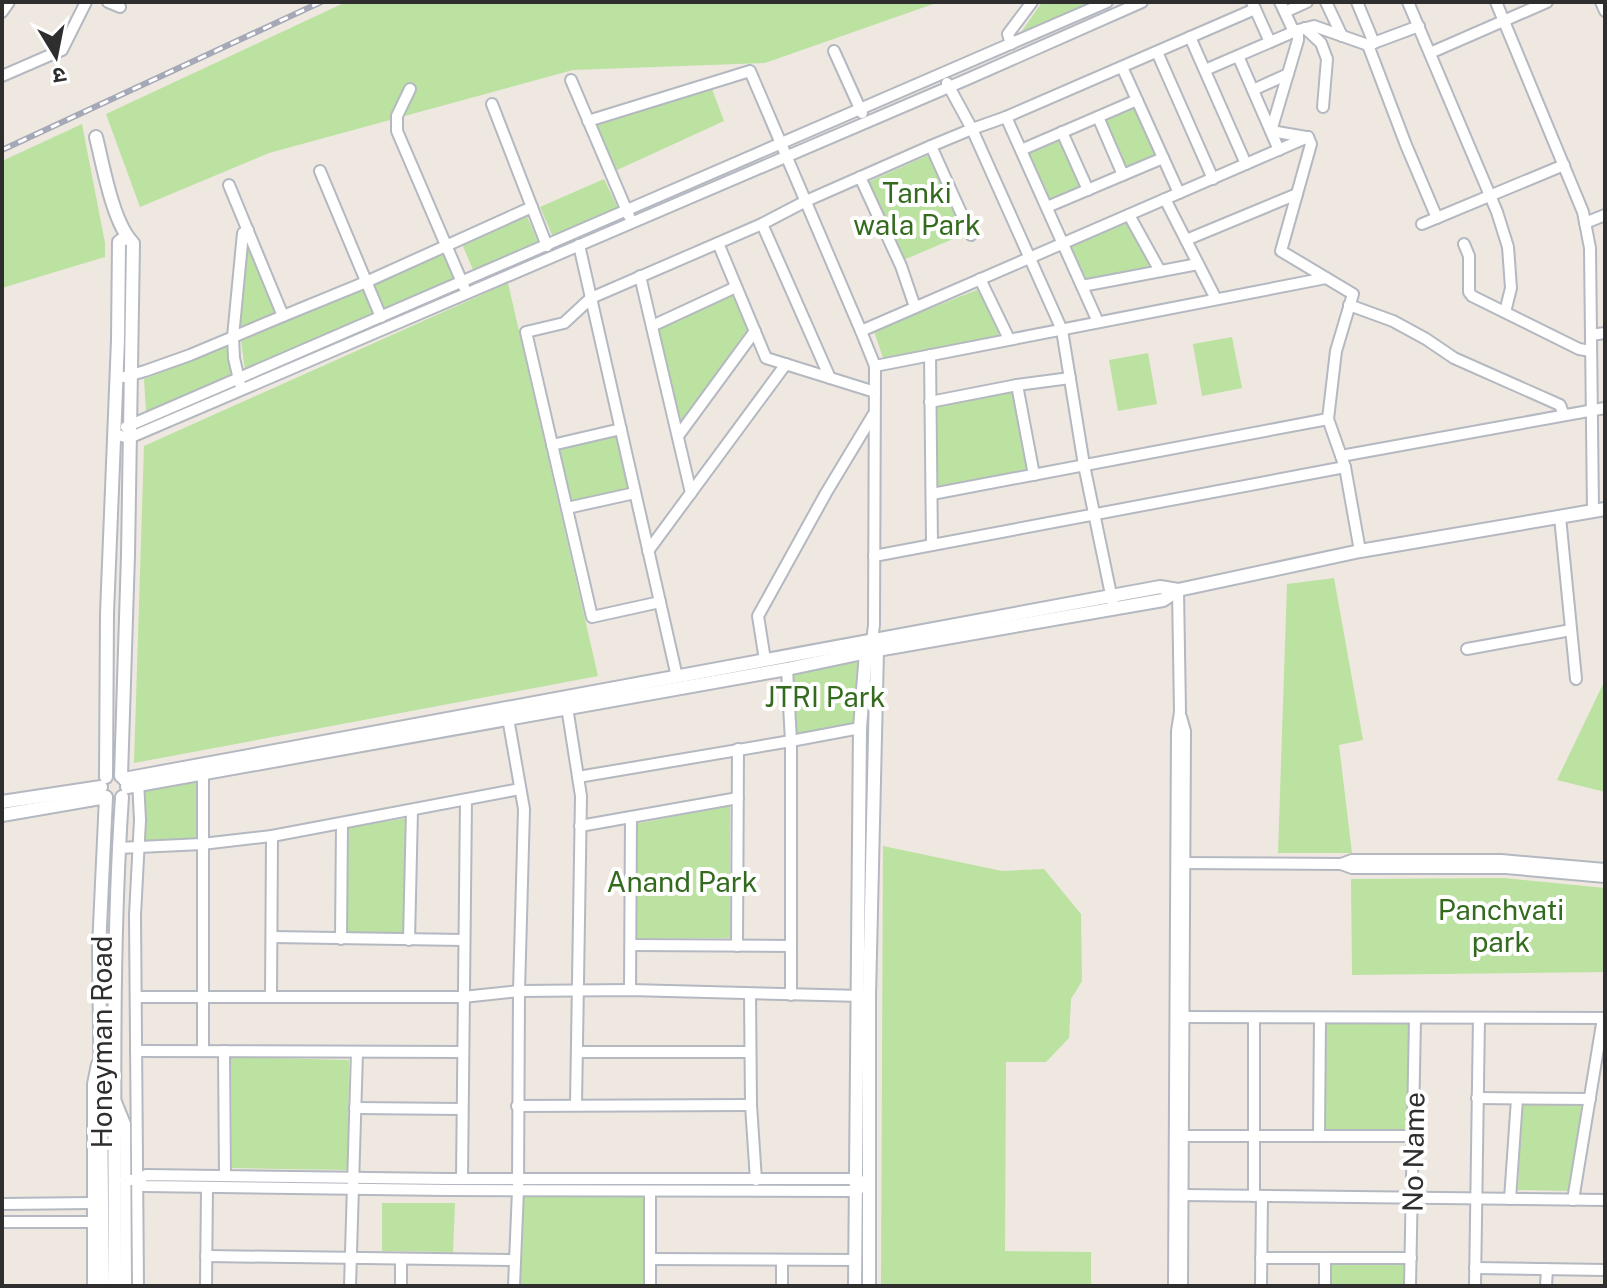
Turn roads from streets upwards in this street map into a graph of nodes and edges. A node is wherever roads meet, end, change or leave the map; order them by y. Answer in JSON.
{"nodes":[{"id":1,"x":9,"y":2,"type":"edge"},
{"id":2,"x":86,"y":2,"type":"edge"},
{"id":3,"x":108,"y":2,"type":"edge"},
{"id":4,"x":1032,"y":2,"type":"edge"},
{"id":5,"x":1107,"y":2,"type":"edge"},
{"id":6,"x":1307,"y":2,"type":"edge"},
{"id":7,"x":1326,"y":2,"type":"edge"},
{"id":8,"x":1357,"y":2,"type":"edge"},
{"id":9,"x":1408,"y":2,"type":"edge"},
{"id":10,"x":1496,"y":2,"type":"edge"},
{"id":11,"x":1547,"y":2,"type":"edge"},
{"id":12,"x":1601,"y":2,"type":"edge"},
{"id":13,"x":1136,"y":3,"type":"edge"},
{"id":14,"x":1254,"y":6,"type":"edge"},
{"id":15,"x":120,"y":7,"type":"dead end"},
{"id":16,"x":1283,"y":7,"type":"edge"},
{"id":17,"x":1605,"y":11,"type":"edge"},
{"id":18,"x":2,"y":12,"type":"edge"},
{"id":19,"x":1503,"y":21,"type":"junction"},
{"id":20,"x":1419,"y":26,"type":"junction"},
{"id":21,"x":1299,"y":30,"type":"junction"},
{"id":22,"x":1342,"y":36,"type":"junction"},
{"id":23,"x":1190,"y":37,"type":"junction"},
{"id":24,"x":1270,"y":42,"type":"junction"},
{"id":25,"x":1011,"y":44,"type":"junction"},
{"id":26,"x":1371,"y":44,"type":"junction"},
{"id":27,"x":834,"y":51,"type":"dead end"},
{"id":28,"x":1157,"y":52,"type":"junction"},
{"id":29,"x":1430,"y":53,"type":"junction"},
{"id":30,"x":1238,"y":56,"type":"junction"},
{"id":31,"x":1122,"y":67,"type":"junction"},
{"id":32,"x":1205,"y":70,"type":"junction"},
{"id":33,"x":943,"y":73,"type":"junction"},
{"id":34,"x":1288,"y":74,"type":"junction"},
{"id":35,"x":2,"y":76,"type":"edge"},
{"id":36,"x":571,"y":80,"type":"dead end"},
{"id":37,"x":949,"y":87,"type":"junction"},
{"id":38,"x":410,"y":89,"type":"dead end"},
{"id":39,"x":1253,"y":90,"type":"junction"},
{"id":40,"x":1137,"y":100,"type":"junction"},
{"id":41,"x":492,"y":104,"type":"dead end"},
{"id":42,"x":1323,"y":107,"type":"dead end"},
{"id":43,"x":860,"y":109,"type":"junction"},
{"id":44,"x":1006,"y":117,"type":"junction"},
{"id":45,"x":1098,"y":117,"type":"junction"},
{"id":46,"x":588,"y":121,"type":"junction"},
{"id":47,"x":866,"y":122,"type":"junction"},
{"id":48,"x":972,"y":129,"type":"junction"},
{"id":49,"x":1271,"y":131,"type":"junction"},
{"id":50,"x":1062,"y":132,"type":"junction"},
{"id":51,"x":96,"y":137,"type":"dead end"},
{"id":52,"x":1308,"y":137,"type":"junction"},
{"id":53,"x":781,"y":144,"type":"junction"},
{"id":54,"x":931,"y":146,"type":"junction"},
{"id":55,"x":1021,"y":150,"type":"junction"},
{"id":56,"x":1279,"y":150,"type":"junction"},
{"id":57,"x":787,"y":156,"type":"junction"},
{"id":58,"x":1163,"y":158,"type":"junction"},
{"id":59,"x":1246,"y":164,"type":"junction"},
{"id":60,"x":1564,"y":165,"type":"junction"},
{"id":61,"x":320,"y":171,"type":"dead end"},
{"id":62,"x":1123,"y":175,"type":"junction"},
{"id":63,"x":860,"y":177,"type":"junction"},
{"id":64,"x":1213,"y":179,"type":"junction"},
{"id":65,"x":229,"y":185,"type":"dead end"},
{"id":66,"x":1088,"y":190,"type":"junction"},
{"id":67,"x":1179,"y":193,"type":"junction"},
{"id":68,"x":1297,"y":194,"type":"junction"},
{"id":69,"x":1490,"y":196,"type":"junction"},
{"id":70,"x":1165,"y":199,"type":"junction"},
{"id":71,"x":806,"y":201,"type":"junction"},
{"id":72,"x":532,"y":207,"type":"junction"},
{"id":73,"x":1047,"y":207,"type":"junction"},
{"id":74,"x":1129,"y":215,"type":"junction"},
{"id":75,"x":1605,"y":215,"type":"edge"},
{"id":76,"x":629,"y":217,"type":"junction"},
{"id":77,"x":1437,"y":218,"type":"junction"},
{"id":78,"x":1585,"y":223,"type":"junction"},
{"id":79,"x":762,"y":224,"type":"junction"},
{"id":80,"x":1422,"y":224,"type":"dead end"},
{"id":81,"x":248,"y":230,"type":"junction"},
{"id":82,"x":971,"y":235,"type":"dead end"},
{"id":83,"x":126,"y":237,"type":"junction"},
{"id":84,"x":1186,"y":240,"type":"junction"},
{"id":85,"x":718,"y":243,"type":"junction"},
{"id":86,"x":1063,"y":243,"type":"junction"},
{"id":87,"x":1464,"y":244,"type":"dead end"},
{"id":88,"x":579,"y":245,"type":"junction"},
{"id":89,"x":446,"y":246,"type":"junction"},
{"id":90,"x":547,"y":246,"type":"junction"},
{"id":91,"x":1030,"y":258,"type":"junction"},
{"id":92,"x":1198,"y":264,"type":"junction"},
{"id":93,"x":1160,"y":271,"type":"junction"},
{"id":94,"x":640,"y":276,"type":"junction"},
{"id":95,"x":1326,"y":278,"type":"junction"},
{"id":96,"x":980,"y":279,"type":"junction"},
{"id":97,"x":366,"y":282,"type":"junction"},
{"id":98,"x":1082,"y":286,"type":"junction"},
{"id":99,"x":736,"y":287,"type":"junction"},
{"id":100,"x":464,"y":288,"type":"junction"},
{"id":101,"x":591,"y":298,"type":"junction"},
{"id":102,"x":1216,"y":299,"type":"junction"},
{"id":103,"x":1349,"y":305,"type":"junction"},
{"id":104,"x":915,"y":307,"type":"junction"},
{"id":105,"x":1505,"y":312,"type":"junction"},
{"id":106,"x":283,"y":316,"type":"junction"},
{"id":107,"x":381,"y":317,"type":"junction"},
{"id":108,"x":1098,"y":322,"type":"junction"},
{"id":109,"x":652,"y":326,"type":"junction"},
{"id":110,"x":1062,"y":330,"type":"junction"},
{"id":111,"x":755,"y":331,"type":"junction"},
{"id":112,"x":861,"y":331,"type":"junction"},
{"id":113,"x":1605,"y":333,"type":"edge"},
{"id":114,"x":1591,"y":335,"type":"junction"},
{"id":115,"x":233,"y":337,"type":"junction"},
{"id":116,"x":1009,"y":339,"type":"junction"},
{"id":117,"x":1591,"y":351,"type":"junction"},
{"id":118,"x":930,"y":355,"type":"junction"},
{"id":119,"x":786,"y":364,"type":"junction"},
{"id":120,"x":875,"y":366,"type":"junction"},
{"id":121,"x":130,"y":376,"type":"junction"},
{"id":122,"x":116,"y":377,"type":"junction"},
{"id":123,"x":830,"y":378,"type":"junction"},
{"id":124,"x":1070,"y":378,"type":"junction"},
{"id":125,"x":240,"y":384,"type":"junction"},
{"id":126,"x":1017,"y":385,"type":"junction"},
{"id":127,"x":875,"y":392,"type":"junction"},
{"id":128,"x":930,"y":402,"type":"junction"},
{"id":129,"x":1605,"y":408,"type":"edge"},
{"id":130,"x":1592,"y":410,"type":"junction"},
{"id":131,"x":874,"y":413,"type":"junction"},
{"id":132,"x":1564,"y":415,"type":"junction"},
{"id":133,"x":1328,"y":419,"type":"junction"},
{"id":134,"x":621,"y":429,"type":"junction"},
{"id":135,"x":130,"y":432,"type":"junction"},
{"id":136,"x":114,"y":434,"type":"junction"},
{"id":137,"x":678,"y":436,"type":"junction"},
{"id":138,"x":552,"y":445,"type":"junction"},
{"id":139,"x":1341,"y":456,"type":"junction"},
{"id":140,"x":1084,"y":465,"type":"junction"},
{"id":141,"x":1345,"y":467,"type":"junction"},
{"id":142,"x":1034,"y":475,"type":"junction"},
{"id":143,"x":635,"y":493,"type":"junction"},
{"id":144,"x":691,"y":493,"type":"junction"},
{"id":145,"x":932,"y":494,"type":"junction"},
{"id":146,"x":567,"y":508,"type":"junction"},
{"id":147,"x":1599,"y":510,"type":"edge"},
{"id":148,"x":1093,"y":515,"type":"junction"},
{"id":149,"x":1560,"y":517,"type":"junction"},
{"id":150,"x":932,"y":545,"type":"junction"},
{"id":151,"x":648,"y":551,"type":"junction"},
{"id":152,"x":1360,"y":551,"type":"junction"},
{"id":153,"x":874,"y":556,"type":"junction"},
{"id":154,"x":1178,"y":590,"type":"junction"},
{"id":155,"x":660,"y":602,"type":"junction"},
{"id":156,"x":1112,"y":603,"type":"junction"},
{"id":157,"x":1571,"y":630,"type":"junction"},
{"id":158,"x":872,"y":647,"type":"junction"},
{"id":159,"x":1467,"y":649,"type":"dead end"},
{"id":160,"x":765,"y":660,"type":"junction"},
{"id":161,"x":787,"y":669,"type":"junction"},
{"id":162,"x":677,"y":677,"type":"junction"},
{"id":163,"x":1576,"y":679,"type":"dead end"},
{"id":164,"x":567,"y":707,"type":"junction"},
{"id":165,"x":508,"y":718,"type":"junction"},
{"id":166,"x":860,"y":728,"type":"junction"},
{"id":167,"x":791,"y":741,"type":"junction"},
{"id":168,"x":738,"y":749,"type":"junction"},
{"id":169,"x":203,"y":773,"type":"junction"},
{"id":170,"x":578,"y":777,"type":"junction"},
{"id":171,"x":128,"y":783,"type":"junction"},
{"id":172,"x":104,"y":787,"type":"junction"},
{"id":173,"x":520,"y":789,"type":"junction"},
{"id":174,"x":738,"y":798,"type":"junction"},
{"id":175,"x":466,"y":800,"type":"junction"},
{"id":176,"x":2,"y":802,"type":"edge"},
{"id":177,"x":412,"y":810,"type":"junction"},
{"id":178,"x":2,"y":815,"type":"edge"},
{"id":179,"x":631,"y":817,"type":"junction"},
{"id":180,"x":342,"y":823,"type":"junction"},
{"id":181,"x":580,"y":826,"type":"junction"},
{"id":182,"x":272,"y":836,"type":"junction"},
{"id":183,"x":202,"y":844,"type":"junction"},
{"id":184,"x":139,"y":846,"type":"junction"},
{"id":185,"x":118,"y":848,"type":"junction"},
{"id":186,"x":1180,"y":863,"type":"junction"},
{"id":187,"x":1341,"y":864,"type":"junction"},
{"id":188,"x":1605,"y":869,"type":"edge"},
{"id":189,"x":1605,"y":877,"type":"edge"},
{"id":190,"x":272,"y":937,"type":"junction"},
{"id":191,"x":341,"y":939,"type":"junction"},
{"id":192,"x":409,"y":940,"type":"junction"},
{"id":193,"x":464,"y":940,"type":"junction"},
{"id":194,"x":631,"y":945,"type":"junction"},
{"id":195,"x":737,"y":946,"type":"junction"},
{"id":196,"x":791,"y":946,"type":"junction"},
{"id":197,"x":630,"y":990,"type":"junction"},
{"id":198,"x":519,"y":991,"type":"junction"},
{"id":199,"x":578,"y":992,"type":"junction"},
{"id":200,"x":750,"y":994,"type":"junction"},
{"id":201,"x":791,"y":995,"type":"junction"},
{"id":202,"x":863,"y":996,"type":"junction"},
{"id":203,"x":136,"y":997,"type":"junction"},
{"id":204,"x":203,"y":997,"type":"junction"},
{"id":205,"x":271,"y":997,"type":"junction"},
{"id":206,"x":463,"y":997,"type":"junction"},
{"id":207,"x":1179,"y":1017,"type":"junction"},
{"id":208,"x":1254,"y":1018,"type":"junction"},
{"id":209,"x":1320,"y":1018,"type":"junction"},
{"id":210,"x":1415,"y":1018,"type":"junction"},
{"id":211,"x":1479,"y":1018,"type":"junction"},
{"id":212,"x":1604,"y":1018,"type":"edge"},
{"id":213,"x":100,"y":1049,"type":"junction"},
{"id":214,"x":136,"y":1051,"type":"junction"},
{"id":215,"x":203,"y":1051,"type":"junction"},
{"id":216,"x":224,"y":1051,"type":"junction"},
{"id":217,"x":357,"y":1052,"type":"junction"},
{"id":218,"x":462,"y":1052,"type":"junction"},
{"id":219,"x":578,"y":1052,"type":"junction"},
{"id":220,"x":750,"y":1052,"type":"junction"},
{"id":221,"x":1477,"y":1098,"type":"junction"},
{"id":222,"x":1517,"y":1099,"type":"junction"},
{"id":223,"x":1590,"y":1099,"type":"junction"},
{"id":224,"x":115,"y":1100,"type":"junction"},
{"id":225,"x":576,"y":1105,"type":"junction"},
{"id":226,"x":751,"y":1105,"type":"junction"},
{"id":227,"x":517,"y":1106,"type":"junction"},
{"id":228,"x":355,"y":1108,"type":"junction"},
{"id":229,"x":462,"y":1109,"type":"junction"},
{"id":230,"x":137,"y":1111,"type":"junction"},
{"id":231,"x":125,"y":1124,"type":"junction"},
{"id":232,"x":1179,"y":1136,"type":"junction"},
{"id":233,"x":1254,"y":1136,"type":"junction"},
{"id":234,"x":1319,"y":1136,"type":"junction"},
{"id":235,"x":1413,"y":1136,"type":"junction"},
{"id":236,"x":225,"y":1176,"type":"junction"},
{"id":237,"x":517,"y":1178,"type":"junction"},
{"id":238,"x":568,"y":1178,"type":"junction"},
{"id":239,"x":462,"y":1179,"type":"junction"},
{"id":240,"x":131,"y":1180,"type":"junction"},
{"id":241,"x":756,"y":1180,"type":"junction"},
{"id":242,"x":353,"y":1184,"type":"junction"},
{"id":243,"x":869,"y":1184,"type":"junction"},
{"id":244,"x":856,"y":1185,"type":"junction"},
{"id":245,"x":207,"y":1187,"type":"junction"},
{"id":246,"x":518,"y":1190,"type":"junction"},
{"id":247,"x":586,"y":1191,"type":"junction"},
{"id":248,"x":650,"y":1191,"type":"junction"},
{"id":249,"x":1182,"y":1195,"type":"junction"},
{"id":250,"x":1258,"y":1196,"type":"junction"},
{"id":251,"x":1412,"y":1197,"type":"junction"},
{"id":252,"x":1475,"y":1198,"type":"junction"},
{"id":253,"x":1510,"y":1199,"type":"junction"},
{"id":254,"x":1573,"y":1200,"type":"junction"},
{"id":255,"x":1605,"y":1200,"type":"edge"},
{"id":256,"x":93,"y":1203,"type":"junction"},
{"id":257,"x":2,"y":1204,"type":"edge"},
{"id":258,"x":2,"y":1222,"type":"edge"},
{"id":259,"x":93,"y":1222,"type":"junction"},
{"id":260,"x":206,"y":1256,"type":"junction"},
{"id":261,"x":351,"y":1258,"type":"junction"},
{"id":262,"x":1261,"y":1258,"type":"junction"},
{"id":263,"x":1411,"y":1258,"type":"junction"},
{"id":264,"x":401,"y":1259,"type":"junction"},
{"id":265,"x":650,"y":1259,"type":"junction"},
{"id":266,"x":1325,"y":1259,"type":"junction"},
{"id":267,"x":515,"y":1260,"type":"junction"},
{"id":268,"x":782,"y":1260,"type":"junction"},
{"id":269,"x":855,"y":1260,"type":"junction"},
{"id":270,"x":1475,"y":1268,"type":"junction"},
{"id":271,"x":1547,"y":1269,"type":"junction"},
{"id":272,"x":1605,"y":1270,"type":"edge"},
{"id":273,"x":93,"y":1286,"type":"edge"},
{"id":274,"x":103,"y":1286,"type":"edge"},
{"id":275,"x":115,"y":1286,"type":"edge"},
{"id":276,"x":126,"y":1286,"type":"edge"},
{"id":277,"x":138,"y":1286,"type":"edge"},
{"id":278,"x":206,"y":1286,"type":"edge"},
{"id":279,"x":350,"y":1286,"type":"edge"},
{"id":280,"x":401,"y":1286,"type":"edge"},
{"id":281,"x":514,"y":1286,"type":"edge"},
{"id":282,"x":650,"y":1286,"type":"edge"},
{"id":283,"x":782,"y":1286,"type":"edge"},
{"id":284,"x":855,"y":1286,"type":"edge"},
{"id":285,"x":869,"y":1286,"type":"edge"},
{"id":286,"x":1174,"y":1286,"type":"edge"},
{"id":287,"x":1182,"y":1286,"type":"edge"},
{"id":288,"x":1261,"y":1286,"type":"edge"},
{"id":289,"x":1325,"y":1286,"type":"edge"},
{"id":290,"x":1410,"y":1286,"type":"edge"},
{"id":291,"x":1475,"y":1286,"type":"edge"},
{"id":292,"x":1546,"y":1286,"type":"edge"}],
"edges":[{"from":1,"to":18,"type":"street"},
{"from":2,"to":35,"type":"street"},
{"from":3,"to":15,"type":"street"},
{"from":4,"to":25,"type":"street"},
{"from":5,"to":25,"type":"street"},
{"from":6,"to":16,"type":"street"},
{"from":7,"to":22,"type":"street"},
{"from":8,"to":26,"type":"street"},
{"from":9,"to":20,"type":"street"},
{"from":10,"to":19,"type":"street"},
{"from":11,"to":19,"type":"street"},
{"from":12,"to":17,"type":"street"},
{"from":13,"to":37,"type":"street"},
{"from":14,"to":23,"type":"street"},
{"from":14,"to":24,"type":"street"},
{"from":16,"to":21,"type":"street"},
{"from":19,"to":29,"type":"street"},
{"from":19,"to":60,"type":"street"},
{"from":20,"to":26,"type":"street"},
{"from":20,"to":29,"type":"street"},
{"from":21,"to":22,"type":"street"},
{"from":21,"to":24,"type":"street"},
{"from":21,"to":34,"type":"street"},
{"from":21,"to":42,"type":"street"},
{"from":22,"to":26,"type":"street"},
{"from":23,"to":28,"type":"street"},
{"from":23,"to":32,"type":"street"},
{"from":24,"to":30,"type":"street"},
{"from":25,"to":33,"type":"street"},
{"from":26,"to":77,"type":"street"},
{"from":27,"to":43,"type":"street"},
{"from":28,"to":31,"type":"street"},
{"from":28,"to":64,"type":"street"},
{"from":29,"to":69,"type":"street"},
{"from":30,"to":32,"type":"street"},
{"from":30,"to":39,"type":"street"},
{"from":31,"to":40,"type":"street"},
{"from":31,"to":44,"type":"street"},
{"from":32,"to":59,"type":"street"},
{"from":33,"to":37,"type":"street"},
{"from":33,"to":43,"type":"street"},
{"from":34,"to":39,"type":"street"},
{"from":34,"to":49,"type":"street"},
{"from":36,"to":46,"type":"street"},
{"from":37,"to":47,"type":"street"},
{"from":37,"to":48,"type":"street"},
{"from":38,"to":89,"type":"street"},
{"from":39,"to":49,"type":"street"},
{"from":40,"to":45,"type":"street"},
{"from":40,"to":58,"type":"street"},
{"from":41,"to":72,"type":"street"},
{"from":43,"to":47,"type":"street"},
{"from":43,"to":53,"type":"street"},
{"from":44,"to":48,"type":"street"},
{"from":44,"to":55,"type":"street"},
{"from":45,"to":50,"type":"street"},
{"from":45,"to":62,"type":"street"},
{"from":46,"to":53,"type":"street"},
{"from":46,"to":76,"type":"street"},
{"from":47,"to":57,"type":"street"},
{"from":48,"to":54,"type":"street"},
{"from":48,"to":91,"type":"street"},
{"from":49,"to":52,"type":"street"},
{"from":49,"to":56,"type":"street"},
{"from":50,"to":55,"type":"street"},
{"from":50,"to":66,"type":"street"},
{"from":51,"to":83,"type":"street"},
{"from":52,"to":56,"type":"street"},
{"from":52,"to":68,"type":"street"},
{"from":53,"to":57,"type":"street"},
{"from":53,"to":76,"type":"street"},
{"from":54,"to":63,"type":"street"},
{"from":54,"to":82,"type":"street"},
{"from":55,"to":73,"type":"street"},
{"from":56,"to":59,"type":"street"},
{"from":57,"to":71,"type":"street"},
{"from":57,"to":76,"type":"street"},
{"from":58,"to":62,"type":"street"},
{"from":58,"to":67,"type":"street"},
{"from":59,"to":64,"type":"street"},
{"from":60,"to":69,"type":"street"},
{"from":60,"to":78,"type":"street"},
{"from":61,"to":97,"type":"street"},
{"from":62,"to":66,"type":"street"},
{"from":63,"to":71,"type":"street"},
{"from":63,"to":104,"type":"street"},
{"from":64,"to":67,"type":"street"},
{"from":65,"to":81,"type":"street"},
{"from":66,"to":73,"type":"street"},
{"from":67,"to":70,"type":"street"},
{"from":68,"to":84,"type":"street"},
{"from":68,"to":95,"type":"street"},
{"from":69,"to":77,"type":"street"},
{"from":69,"to":105,"type":"street"},
{"from":70,"to":74,"type":"street"},
{"from":70,"to":84,"type":"street"},
{"from":71,"to":79,"type":"street"},
{"from":71,"to":112,"type":"street"},
{"from":72,"to":89,"type":"street"},
{"from":72,"to":90,"type":"street"},
{"from":73,"to":86,"type":"street"},
{"from":74,"to":86,"type":"street"},
{"from":74,"to":93,"type":"street"},
{"from":75,"to":78,"type":"street"},
{"from":76,"to":88,"type":"street"},
{"from":76,"to":90,"type":"street"},
{"from":77,"to":80,"type":"street"},
{"from":78,"to":114,"type":"street"},
{"from":79,"to":85,"type":"street"},
{"from":79,"to":123,"type":"street"},
{"from":81,"to":106,"type":"street"},
{"from":81,"to":115,"type":"street"},
{"from":83,"to":121,"type":"street"},
{"from":83,"to":122,"type":"street","name":"Honeyman Road"},
{"from":84,"to":92,"type":"street"},
{"from":85,"to":94,"type":"street"},
{"from":85,"to":99,"type":"street"},
{"from":86,"to":91,"type":"street"},
{"from":86,"to":98,"type":"street"},
{"from":87,"to":105,"type":"street"},
{"from":88,"to":100,"type":"street"},
{"from":88,"to":101,"type":"street"},
{"from":89,"to":97,"type":"street"},
{"from":89,"to":100,"type":"street"},
{"from":90,"to":100,"type":"street"},
{"from":91,"to":96,"type":"street"},
{"from":91,"to":110,"type":"street"},
{"from":92,"to":93,"type":"street"},
{"from":92,"to":102,"type":"street"},
{"from":93,"to":98,"type":"street"},
{"from":94,"to":101,"type":"street"},
{"from":94,"to":109,"type":"street"},
{"from":95,"to":102,"type":"street"},
{"from":95,"to":103,"type":"street"},
{"from":96,"to":104,"type":"street"},
{"from":96,"to":116,"type":"street"},
{"from":97,"to":106,"type":"street"},
{"from":97,"to":107,"type":"street"},
{"from":98,"to":108,"type":"street"},
{"from":99,"to":109,"type":"street"},
{"from":99,"to":111,"type":"street"},
{"from":100,"to":107,"type":"street"},
{"from":100,"to":125,"type":"street"},
{"from":101,"to":134,"type":"street"},
{"from":101,"to":138,"type":"street"},
{"from":102,"to":108,"type":"street"},
{"from":103,"to":132,"type":"street"},
{"from":103,"to":133,"type":"street"},
{"from":104,"to":112,"type":"street"},
{"from":105,"to":117,"type":"street"},
{"from":106,"to":115,"type":"street"},
{"from":107,"to":125,"type":"street"},
{"from":108,"to":110,"type":"street"},
{"from":109,"to":137,"type":"street"},
{"from":110,"to":116,"type":"street"},
{"from":110,"to":124,"type":"street"},
{"from":111,"to":119,"type":"street"},
{"from":111,"to":137,"type":"street"},
{"from":112,"to":120,"type":"street"},
{"from":113,"to":114,"type":"street"},
{"from":114,"to":117,"type":"street"},
{"from":115,"to":121,"type":"street"},
{"from":115,"to":125,"type":"street"},
{"from":116,"to":118,"type":"street"},
{"from":117,"to":130,"type":"street"},
{"from":118,"to":120,"type":"street"},
{"from":118,"to":128,"type":"street"},
{"from":119,"to":123,"type":"street"},
{"from":119,"to":144,"type":"street"},
{"from":120,"to":127,"type":"street"},
{"from":121,"to":122,"type":"street"},
{"from":121,"to":135,"type":"street"},
{"from":122,"to":136,"type":"street","name":"Honeyman Road"},
{"from":123,"to":127,"type":"street"},
{"from":124,"to":126,"type":"street"},
{"from":124,"to":140,"type":"street"},
{"from":125,"to":135,"type":"street"},
{"from":126,"to":128,"type":"street"},
{"from":126,"to":142,"type":"street"},
{"from":127,"to":131,"type":"street"},
{"from":128,"to":145,"type":"street"},
{"from":129,"to":130,"type":"street"},
{"from":130,"to":132,"type":"street"},
{"from":130,"to":147,"type":"street"},
{"from":131,"to":153,"type":"street"},
{"from":131,"to":160,"type":"street"},
{"from":132,"to":139,"type":"street"},
{"from":133,"to":139,"type":"street"},
{"from":133,"to":140,"type":"street"},
{"from":134,"to":138,"type":"street"},
{"from":134,"to":143,"type":"street"},
{"from":135,"to":136,"type":"street"},
{"from":135,"to":171,"type":"street"},
{"from":136,"to":172,"type":"street","name":"Honeyman Road"},
{"from":137,"to":144,"type":"street"},
{"from":138,"to":146,"type":"street"},
{"from":139,"to":141,"type":"street"},
{"from":140,"to":142,"type":"street"},
{"from":140,"to":148,"type":"street"},
{"from":141,"to":148,"type":"street"},
{"from":141,"to":152,"type":"street"},
{"from":142,"to":145,"type":"street"},
{"from":143,"to":146,"type":"street"},
{"from":143,"to":151,"type":"street"},
{"from":144,"to":151,"type":"street"},
{"from":145,"to":150,"type":"street"},
{"from":146,"to":155,"type":"street"},
{"from":147,"to":149,"type":"street"},
{"from":148,"to":150,"type":"street"},
{"from":148,"to":156,"type":"street"},
{"from":149,"to":152,"type":"street"},
{"from":149,"to":157,"type":"street"},
{"from":150,"to":153,"type":"street"},
{"from":151,"to":155,"type":"street"},
{"from":152,"to":154,"type":"street"},
{"from":153,"to":158,"type":"street"},
{"from":154,"to":156,"type":"street"},
{"from":154,"to":186,"type":"street"},
{"from":155,"to":162,"type":"street"},
{"from":156,"to":158,"type":"street"},
{"from":157,"to":159,"type":"street"},
{"from":157,"to":163,"type":"street"},
{"from":158,"to":160,"type":"street"},
{"from":158,"to":161,"type":"street"},
{"from":158,"to":166,"type":"street"},
{"from":158,"to":202,"type":"street"},
{"from":160,"to":162,"type":"street"},
{"from":161,"to":164,"type":"street"},
{"from":161,"to":167,"type":"street"},
{"from":162,"to":171,"type":"street"},
{"from":164,"to":165,"type":"street"},
{"from":164,"to":170,"type":"street"},
{"from":165,"to":169,"type":"street"},
{"from":165,"to":173,"type":"street"},
{"from":166,"to":167,"type":"street"},
{"from":166,"to":202,"type":"street"},
{"from":167,"to":168,"type":"street"},
{"from":167,"to":196,"type":"street"},
{"from":168,"to":170,"type":"street"},
{"from":168,"to":174,"type":"street"},
{"from":169,"to":171,"type":"street"},
{"from":169,"to":183,"type":"street"},
{"from":170,"to":181,"type":"street"},
{"from":171,"to":172,"type":"street"},
{"from":171,"to":172,"type":"street"},
{"from":171,"to":184,"type":"street"},
{"from":171,"to":185,"type":"street"},
{"from":172,"to":176,"type":"street"},
{"from":172,"to":178,"type":"street"},
{"from":172,"to":213,"type":"street","name":"Honeyman Road"},
{"from":173,"to":175,"type":"street"},
{"from":173,"to":198,"type":"street"},
{"from":174,"to":179,"type":"street"},
{"from":174,"to":195,"type":"street"},
{"from":175,"to":177,"type":"street"},
{"from":175,"to":193,"type":"street"},
{"from":177,"to":180,"type":"street"},
{"from":177,"to":192,"type":"street"},
{"from":179,"to":181,"type":"street"},
{"from":179,"to":194,"type":"street"},
{"from":180,"to":182,"type":"street"},
{"from":180,"to":191,"type":"street"},
{"from":181,"to":199,"type":"street"},
{"from":182,"to":183,"type":"street"},
{"from":182,"to":190,"type":"street"},
{"from":183,"to":184,"type":"street"},
{"from":183,"to":204,"type":"street"},
{"from":184,"to":185,"type":"street"},
{"from":184,"to":203,"type":"street"},
{"from":185,"to":224,"type":"street"},
{"from":186,"to":187,"type":"street"},
{"from":186,"to":207,"type":"street"},
{"from":187,"to":188,"type":"street"},
{"from":187,"to":189,"type":"street"},
{"from":190,"to":191,"type":"street"},
{"from":190,"to":205,"type":"street"},
{"from":191,"to":192,"type":"street"},
{"from":192,"to":193,"type":"street"},
{"from":193,"to":206,"type":"street"},
{"from":194,"to":195,"type":"street"},
{"from":194,"to":197,"type":"street"},
{"from":195,"to":196,"type":"street"},
{"from":196,"to":201,"type":"street"},
{"from":197,"to":199,"type":"street"},
{"from":197,"to":200,"type":"street"},
{"from":198,"to":199,"type":"street"},
{"from":198,"to":206,"type":"street"},
{"from":198,"to":227,"type":"street"},
{"from":199,"to":219,"type":"street"},
{"from":200,"to":201,"type":"street"},
{"from":200,"to":220,"type":"street"},
{"from":201,"to":202,"type":"street"},
{"from":202,"to":243,"type":"street"},
{"from":202,"to":244,"type":"street"},
{"from":203,"to":204,"type":"street"},
{"from":203,"to":214,"type":"street"},
{"from":204,"to":205,"type":"street"},
{"from":204,"to":215,"type":"street"},
{"from":205,"to":206,"type":"street"},
{"from":206,"to":218,"type":"street"},
{"from":207,"to":208,"type":"street"},
{"from":207,"to":232,"type":"street"},
{"from":208,"to":209,"type":"street"},
{"from":208,"to":233,"type":"street"},
{"from":209,"to":210,"type":"street"},
{"from":209,"to":234,"type":"street"},
{"from":210,"to":211,"type":"street"},
{"from":210,"to":235,"type":"street","name":"No Name"},
{"from":211,"to":212,"type":"street"},
{"from":211,"to":221,"type":"street"},
{"from":212,"to":223,"type":"street"},
{"from":213,"to":256,"type":"street"},
{"from":213,"to":274,"type":"street","name":"Honeyman Road"},
{"from":214,"to":215,"type":"street"},
{"from":214,"to":230,"type":"street"},
{"from":215,"to":216,"type":"street"},
{"from":216,"to":217,"type":"street"},
{"from":216,"to":236,"type":"street"},
{"from":217,"to":218,"type":"street"},
{"from":217,"to":228,"type":"street"},
{"from":218,"to":229,"type":"street"},
{"from":219,"to":220,"type":"street"},
{"from":219,"to":225,"type":"street"},
{"from":220,"to":226,"type":"street"},
{"from":221,"to":222,"type":"street"},
{"from":221,"to":252,"type":"street"},
{"from":222,"to":223,"type":"street"},
{"from":222,"to":253,"type":"street"},
{"from":223,"to":254,"type":"street"},
{"from":224,"to":231,"type":"street"},
{"from":224,"to":275,"type":"street"},
{"from":225,"to":226,"type":"street"},
{"from":225,"to":227,"type":"street"},
{"from":226,"to":241,"type":"street"},
{"from":227,"to":237,"type":"street"},
{"from":228,"to":229,"type":"street"},
{"from":228,"to":242,"type":"street"},
{"from":229,"to":239,"type":"street"},
{"from":230,"to":231,"type":"street"},
{"from":230,"to":240,"type":"street"},
{"from":231,"to":240,"type":"street"},
{"from":232,"to":233,"type":"street"},
{"from":232,"to":249,"type":"street"},
{"from":232,"to":286,"type":"street"},
{"from":233,"to":234,"type":"street"},
{"from":233,"to":250,"type":"street"},
{"from":234,"to":235,"type":"street"},
{"from":235,"to":251,"type":"street","name":"No Name"},
{"from":236,"to":240,"type":"street"},
{"from":236,"to":242,"type":"street"},
{"from":237,"to":238,"type":"street"},
{"from":237,"to":239,"type":"street"},
{"from":237,"to":246,"type":"street"},
{"from":238,"to":241,"type":"street"},
{"from":238,"to":247,"type":"street"},
{"from":239,"to":242,"type":"street"},
{"from":240,"to":245,"type":"street"},
{"from":240,"to":276,"type":"street"},
{"from":240,"to":277,"type":"street"},
{"from":241,"to":244,"type":"street"},
{"from":242,"to":245,"type":"street"},
{"from":242,"to":246,"type":"street"},
{"from":242,"to":261,"type":"street"},
{"from":243,"to":244,"type":"street"},
{"from":243,"to":285,"type":"street"},
{"from":244,"to":248,"type":"street"},
{"from":244,"to":269,"type":"street"},
{"from":245,"to":260,"type":"street"},
{"from":246,"to":247,"type":"street"},
{"from":246,"to":267,"type":"street"},
{"from":247,"to":248,"type":"street"},
{"from":248,"to":265,"type":"street"},
{"from":249,"to":250,"type":"street"},
{"from":249,"to":287,"type":"street"},
{"from":250,"to":251,"type":"street"},
{"from":250,"to":262,"type":"street"},
{"from":251,"to":252,"type":"street"},
{"from":251,"to":263,"type":"street","name":"No Name"},
{"from":252,"to":253,"type":"street"},
{"from":252,"to":270,"type":"street"},
{"from":253,"to":254,"type":"street"},
{"from":254,"to":255,"type":"street"},
{"from":256,"to":257,"type":"street"},
{"from":256,"to":259,"type":"street"},
{"from":258,"to":259,"type":"street"},
{"from":259,"to":273,"type":"street"},
{"from":260,"to":261,"type":"street"},
{"from":260,"to":278,"type":"street"},
{"from":261,"to":264,"type":"street"},
{"from":261,"to":279,"type":"street"},
{"from":262,"to":266,"type":"street"},
{"from":262,"to":288,"type":"street"},
{"from":263,"to":266,"type":"street"},
{"from":263,"to":290,"type":"street","name":"No Name"},
{"from":264,"to":267,"type":"street"},
{"from":264,"to":280,"type":"street"},
{"from":265,"to":268,"type":"street"},
{"from":265,"to":282,"type":"street"},
{"from":266,"to":289,"type":"street"},
{"from":267,"to":281,"type":"street"},
{"from":268,"to":269,"type":"street"},
{"from":268,"to":283,"type":"street"},
{"from":269,"to":284,"type":"street"},
{"from":270,"to":271,"type":"street"},
{"from":270,"to":291,"type":"street"},
{"from":271,"to":272,"type":"street"},
{"from":271,"to":292,"type":"street"}]}
